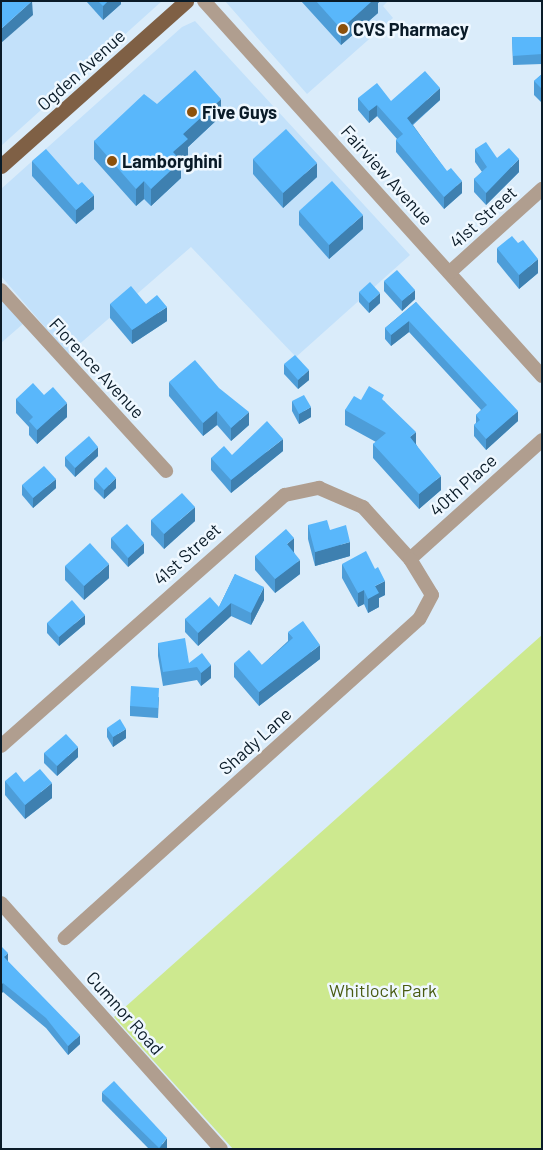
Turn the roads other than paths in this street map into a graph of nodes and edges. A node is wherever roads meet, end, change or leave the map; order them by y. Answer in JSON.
{"nodes":[{"id":1,"x":186,"y":1,"type":"edge"},
{"id":2,"x":204,"y":1,"type":"edge"},
{"id":3,"x":1,"y":166,"type":"edge"},
{"id":4,"x":542,"y":189,"type":"edge"},
{"id":5,"x":450,"y":272,"type":"junction"},
{"id":6,"x":1,"y":290,"type":"edge"},
{"id":7,"x":542,"y":376,"type":"edge"},
{"id":8,"x":542,"y":440,"type":"edge"},
{"id":9,"x":166,"y":471,"type":"dead end"},
{"id":10,"x":410,"y":558,"type":"junction"},
{"id":11,"x":1,"y":746,"type":"edge"},
{"id":12,"x":1,"y":903,"type":"edge"},
{"id":13,"x":65,"y":938,"type":"dead end"},
{"id":14,"x":221,"y":1149,"type":"edge"}],
"edges":[{"from":1,"to":3,"type":"main road","name":"Ogden Avenue"},
{"from":2,"to":5,"type":"street","name":"Fairview Avenue"},
{"from":4,"to":5,"type":"street","name":"41st Street"},
{"from":5,"to":7,"type":"street","name":"Fairview Avenue"},
{"from":6,"to":9,"type":"street","name":"Florence Avenue"},
{"from":8,"to":10,"type":"street","name":"40th Place"},
{"from":10,"to":11,"type":"street","name":"41st Street"},
{"from":10,"to":13,"type":"street","name":"Shady Lane"},
{"from":12,"to":14,"type":"street","name":"Cumnor Road"}]}
